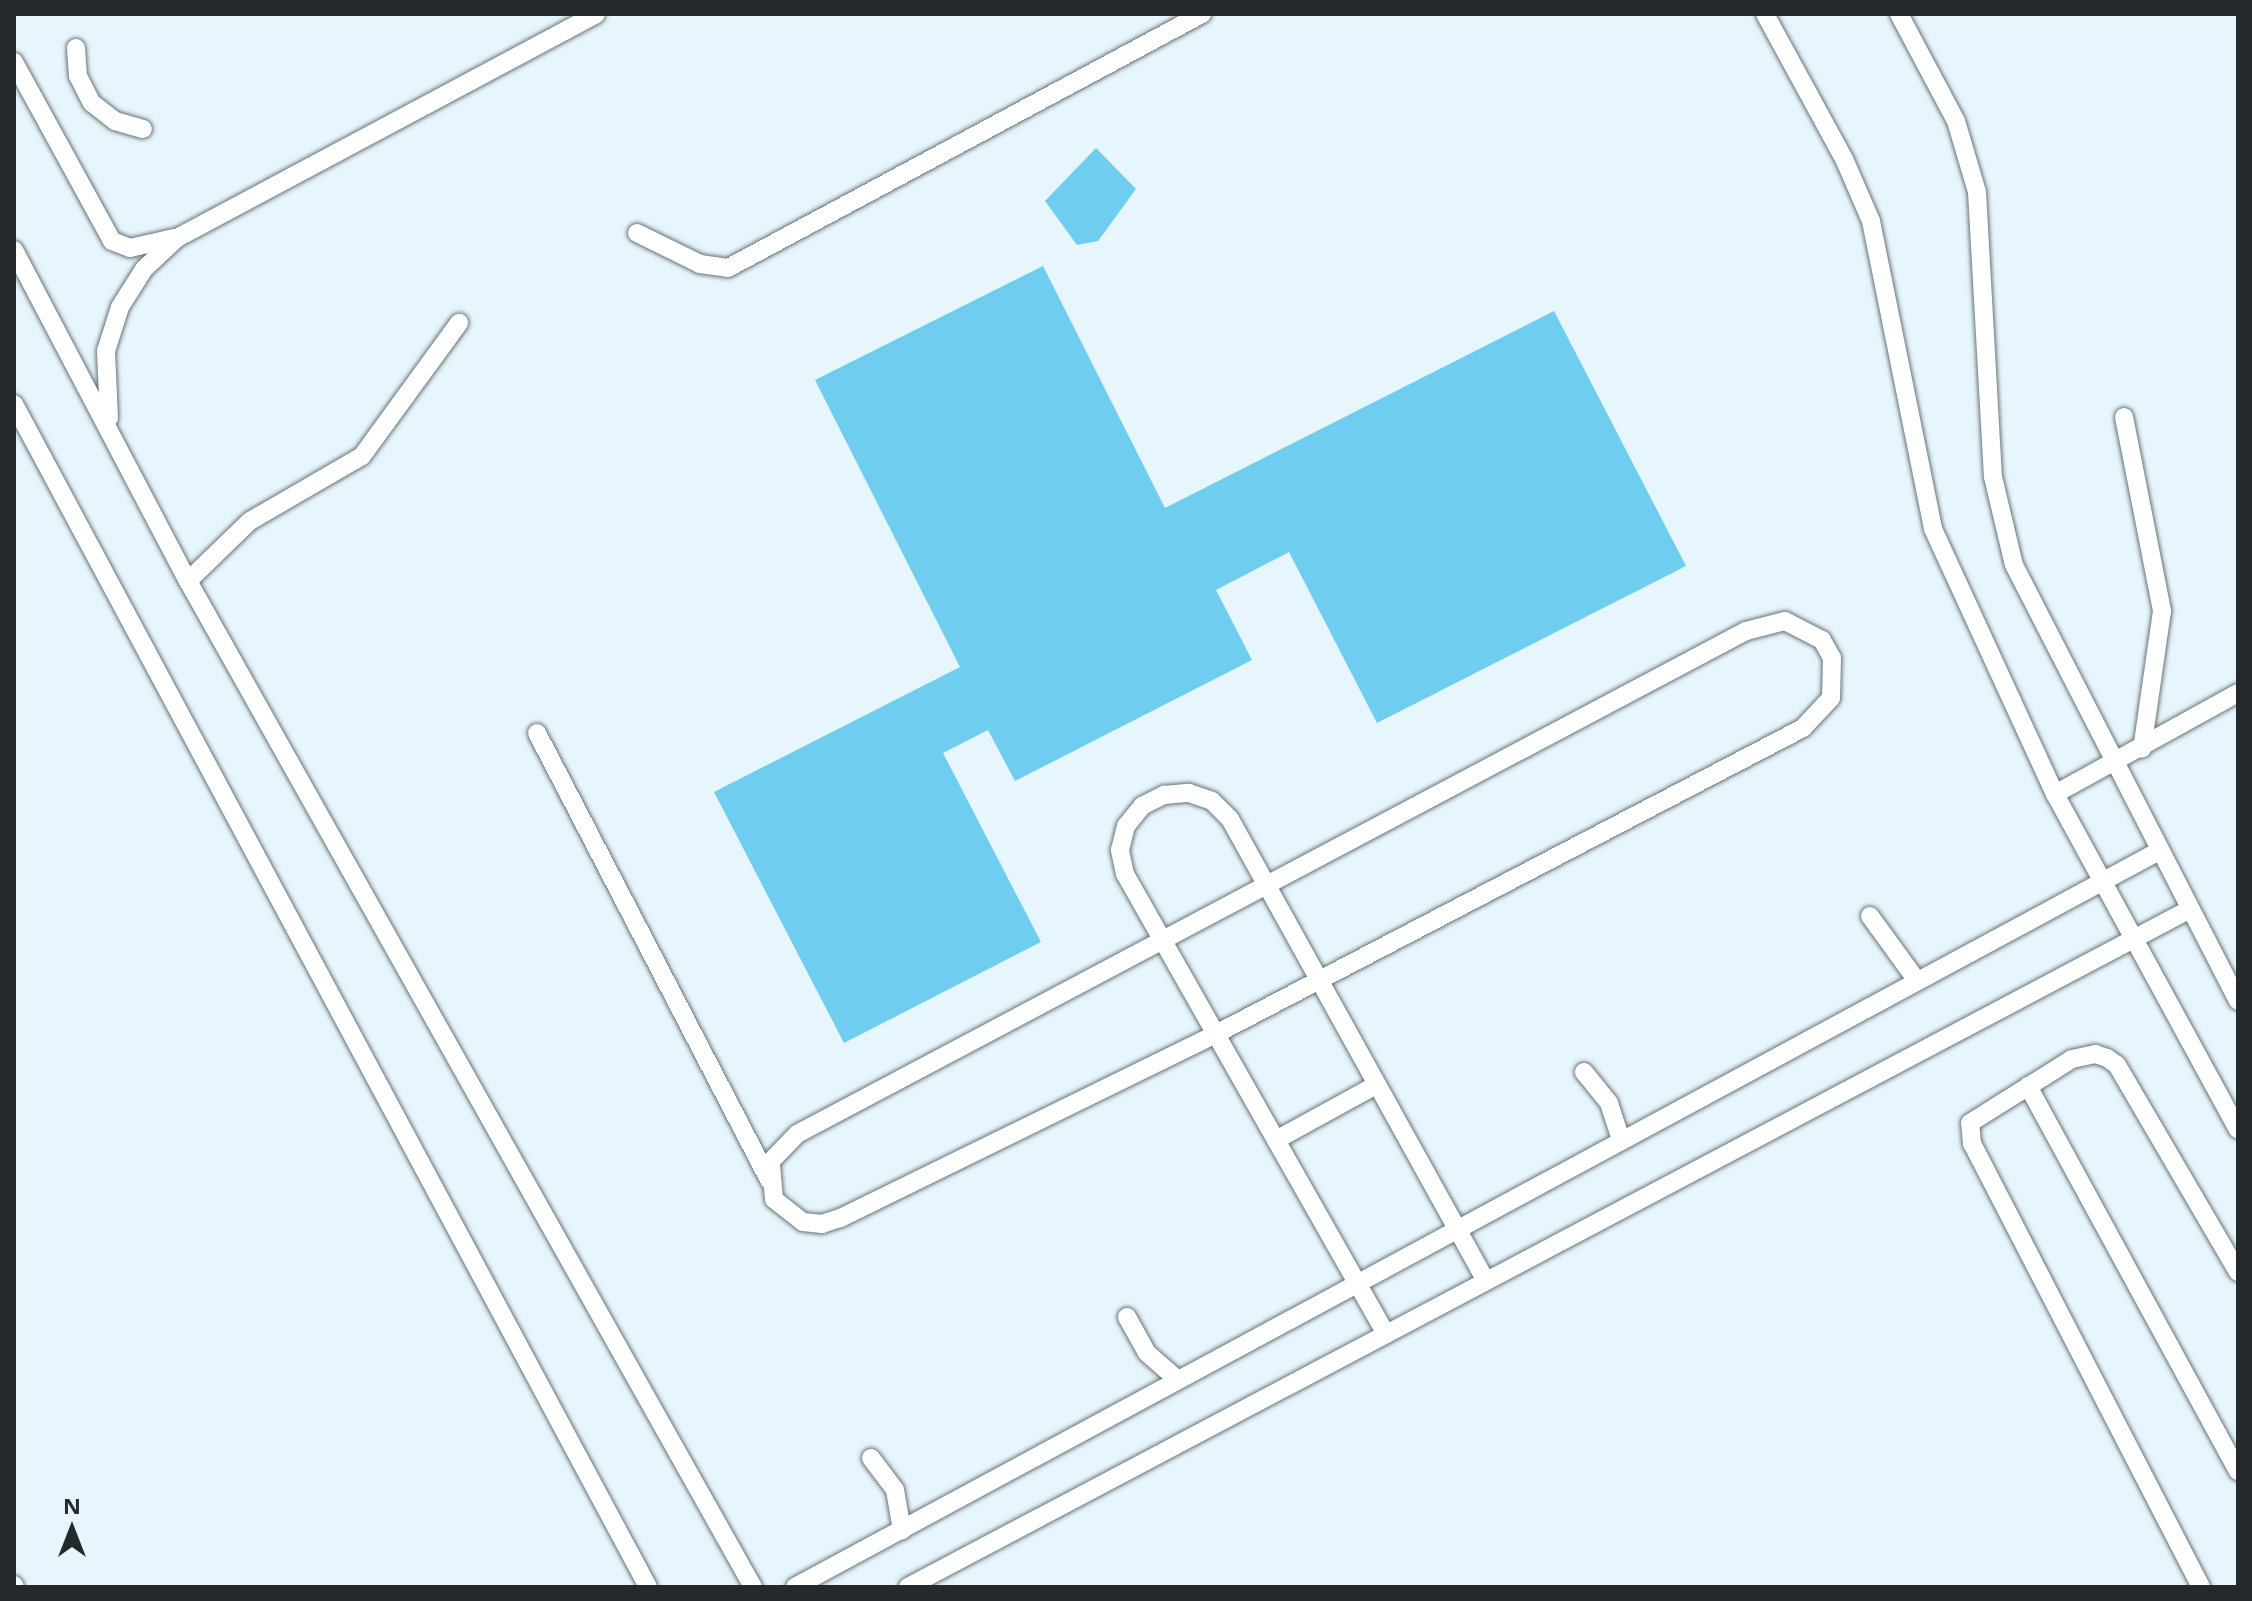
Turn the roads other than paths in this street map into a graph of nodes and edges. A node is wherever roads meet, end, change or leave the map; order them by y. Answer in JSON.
{"nodes":[{"id":1,"x":596,"y":14,"type":"edge"},
{"id":2,"x":1202,"y":14,"type":"edge"},
{"id":3,"x":1765,"y":14,"type":"edge"},
{"id":4,"x":1899,"y":14,"type":"edge"},
{"id":5,"x":76,"y":48,"type":"dead end"},
{"id":6,"x":14,"y":62,"type":"edge"},
{"id":7,"x":143,"y":129,"type":"dead end"},
{"id":8,"x":637,"y":233,"type":"dead end"},
{"id":9,"x":177,"y":238,"type":"junction"},
{"id":10,"x":14,"y":250,"type":"edge"},
{"id":11,"x":459,"y":323,"type":"dead end"},
{"id":12,"x":14,"y":404,"type":"edge"},
{"id":13,"x":2124,"y":417,"type":"dead end"},
{"id":14,"x":114,"y":440,"type":"junction"},
{"id":15,"x":188,"y":581,"type":"junction"},
{"id":16,"x":2238,"y":693,"type":"edge"},
{"id":17,"x":537,"y":733,"type":"dead end"},
{"id":18,"x":2142,"y":749,"type":"junction"},
{"id":19,"x":2114,"y":765,"type":"junction"},
{"id":20,"x":2055,"y":794,"type":"junction"},
{"id":21,"x":2159,"y":851,"type":"junction"},
{"id":22,"x":2104,"y":881,"type":"junction"},
{"id":23,"x":1268,"y":887,"type":"junction"},
{"id":24,"x":2190,"y":909,"type":"junction"},
{"id":25,"x":1870,"y":916,"type":"dead end"},
{"id":26,"x":2135,"y":938,"type":"junction"},
{"id":27,"x":1164,"y":943,"type":"junction"},
{"id":28,"x":1320,"y":980,"type":"junction"},
{"id":29,"x":1917,"y":981,"type":"junction"},
{"id":30,"x":2238,"y":1001,"type":"edge"},
{"id":31,"x":1216,"y":1034,"type":"junction"},
{"id":32,"x":1584,"y":1072,"type":"dead end"},
{"id":33,"x":1376,"y":1085,"type":"junction"},
{"id":34,"x":2028,"y":1086,"type":"junction"},
{"id":35,"x":2238,"y":1129,"type":"edge"},
{"id":36,"x":1276,"y":1140,"type":"junction"},
{"id":37,"x":1621,"y":1141,"type":"junction"},
{"id":38,"x":769,"y":1180,"type":"junction"},
{"id":39,"x":1458,"y":1230,"type":"junction"},
{"id":40,"x":2238,"y":1272,"type":"edge"},
{"id":41,"x":1486,"y":1281,"type":"junction"},
{"id":42,"x":1358,"y":1283,"type":"junction"},
{"id":43,"x":1127,"y":1317,"type":"dead end"},
{"id":44,"x":1386,"y":1334,"type":"junction"},
{"id":45,"x":1178,"y":1380,"type":"junction"},
{"id":46,"x":871,"y":1458,"type":"dead end"},
{"id":47,"x":2238,"y":1471,"type":"edge"},
{"id":48,"x":902,"y":1530,"type":"junction"},
{"id":49,"x":648,"y":1587,"type":"edge"},
{"id":50,"x":753,"y":1587,"type":"edge"},
{"id":51,"x":795,"y":1587,"type":"edge"},
{"id":52,"x":908,"y":1587,"type":"edge"},
{"id":53,"x":2201,"y":1587,"type":"edge"}],
"edges":[{"from":1,"to":9,"type":"lane"},
{"from":2,"to":8,"type":"lane"},
{"from":3,"to":20,"type":"lane"},
{"from":4,"to":19,"type":"lane"},
{"from":5,"to":7,"type":"lane"},
{"from":6,"to":9,"type":"lane"},
{"from":9,"to":14,"type":"lane"},
{"from":10,"to":14,"type":"lane"},
{"from":11,"to":15,"type":"lane"},
{"from":12,"to":49,"type":"lane"},
{"from":13,"to":18,"type":"lane"},
{"from":14,"to":15,"type":"lane"},
{"from":15,"to":50,"type":"lane"},
{"from":16,"to":18,"type":"lane"},
{"from":17,"to":38,"type":"lane"},
{"from":18,"to":19,"type":"lane"},
{"from":19,"to":20,"type":"lane"},
{"from":19,"to":21,"type":"lane"},
{"from":20,"to":22,"type":"lane"},
{"from":21,"to":22,"type":"lane"},
{"from":21,"to":24,"type":"lane"},
{"from":22,"to":26,"type":"lane"},
{"from":22,"to":29,"type":"lane"},
{"from":23,"to":27,"type":"lane"},
{"from":23,"to":27,"type":"lane"},
{"from":23,"to":28,"type":"lane"},
{"from":23,"to":28,"type":"lane"},
{"from":24,"to":26,"type":"lane"},
{"from":24,"to":30,"type":"lane"},
{"from":25,"to":29,"type":"lane"},
{"from":26,"to":35,"type":"lane"},
{"from":26,"to":41,"type":"lane"},
{"from":27,"to":31,"type":"lane"},
{"from":27,"to":38,"type":"lane"},
{"from":28,"to":31,"type":"lane"},
{"from":28,"to":33,"type":"lane"},
{"from":29,"to":37,"type":"lane"},
{"from":31,"to":36,"type":"lane"},
{"from":31,"to":38,"type":"lane"},
{"from":32,"to":37,"type":"lane"},
{"from":33,"to":36,"type":"lane"},
{"from":33,"to":39,"type":"lane"},
{"from":34,"to":40,"type":"lane"},
{"from":34,"to":47,"type":"lane"},
{"from":34,"to":53,"type":"lane"},
{"from":36,"to":42,"type":"lane"},
{"from":37,"to":39,"type":"lane"},
{"from":39,"to":41,"type":"lane"},
{"from":39,"to":42,"type":"lane"},
{"from":41,"to":44,"type":"lane"},
{"from":42,"to":44,"type":"lane"},
{"from":42,"to":45,"type":"lane"},
{"from":43,"to":45,"type":"lane"},
{"from":44,"to":52,"type":"lane"},
{"from":45,"to":48,"type":"lane"},
{"from":46,"to":48,"type":"lane"},
{"from":48,"to":51,"type":"lane"}]}
